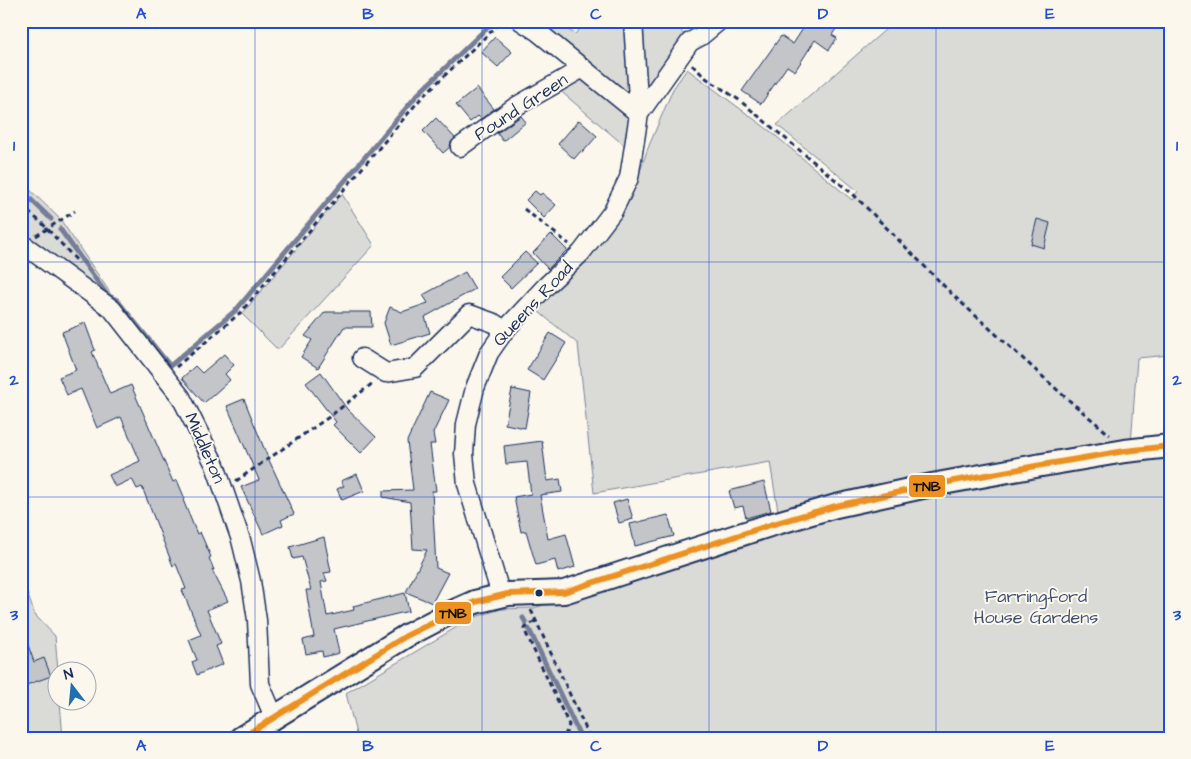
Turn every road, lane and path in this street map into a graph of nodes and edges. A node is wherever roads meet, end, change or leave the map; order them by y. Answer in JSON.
{"nodes":[{"id":1,"x":502,"y":21,"type":"edge"},
{"id":2,"x":521,"y":21,"type":"edge"},
{"id":3,"x":633,"y":21,"type":"edge"},
{"id":4,"x":719,"y":21,"type":"edge"},
{"id":5,"x":681,"y":54,"type":"junction"},
{"id":6,"x":582,"y":68,"type":"junction"},
{"id":7,"x":638,"y":114,"type":"junction"},
{"id":8,"x":460,"y":147,"type":"dead end"},
{"id":9,"x":21,"y":206,"type":"edge"},
{"id":10,"x":524,"y":209,"type":"dead end"},
{"id":11,"x":75,"y":211,"type":"dead end"},
{"id":12,"x":47,"y":228,"type":"junction"},
{"id":13,"x":22,"y":244,"type":"edge"},
{"id":14,"x":581,"y":253,"type":"junction"},
{"id":15,"x":84,"y":268,"type":"dead end"},
{"id":16,"x":505,"y":330,"type":"junction"},
{"id":17,"x":362,"y":358,"type":"dead end"},
{"id":18,"x":386,"y":373,"type":"junction"},
{"id":19,"x":166,"y":376,"type":"junction"},
{"id":20,"x":1170,"y":446,"type":"edge"},
{"id":21,"x":1125,"y":451,"type":"junction"},
{"id":22,"x":224,"y":490,"type":"junction"},
{"id":23,"x":525,"y":593,"type":"junction"},
{"id":24,"x":501,"y":596,"type":"junction"},
{"id":25,"x":535,"y":621,"type":"junction"},
{"id":26,"x":274,"y":717,"type":"junction"},
{"id":27,"x":241,"y":738,"type":"edge"},
{"id":28,"x":564,"y":738,"type":"edge"},
{"id":29,"x":590,"y":738,"type":"edge"}],
"edges":[{"from":1,"to":19,"type":"path"},
{"from":2,"to":6,"type":"street","name":"Pound Green"},
{"from":3,"to":7,"type":"street","name":"Queens Road"},
{"from":4,"to":5,"type":"street"},
{"from":5,"to":7,"type":"street"},
{"from":5,"to":21,"type":"path"},
{"from":6,"to":7,"type":"street","name":"Pound Green"},
{"from":6,"to":8,"type":"street","name":"Pound Green"},
{"from":7,"to":14,"type":"street","name":"Queens Road"},
{"from":9,"to":12,"type":"path"},
{"from":10,"to":14,"type":"path"},
{"from":11,"to":12,"type":"path"},
{"from":12,"to":13,"type":"path"},
{"from":12,"to":15,"type":"path"},
{"from":13,"to":19,"type":"street","name":"Middleton"},
{"from":14,"to":16,"type":"street","name":"Queens Road"},
{"from":16,"to":18,"type":"street"},
{"from":16,"to":24,"type":"street","name":"Queens Road"},
{"from":17,"to":18,"type":"street"},
{"from":18,"to":22,"type":"path"},
{"from":19,"to":22,"type":"street","name":"Middleton"},
{"from":20,"to":21,"type":"street"},
{"from":21,"to":23,"type":"street"},
{"from":22,"to":26,"type":"street","name":"Middleton"},
{"from":23,"to":24,"type":"street"},
{"from":23,"to":25,"type":"path"},
{"from":24,"to":26,"type":"street"},
{"from":25,"to":28,"type":"path"},
{"from":25,"to":29,"type":"path"},
{"from":26,"to":27,"type":"street"}]}
